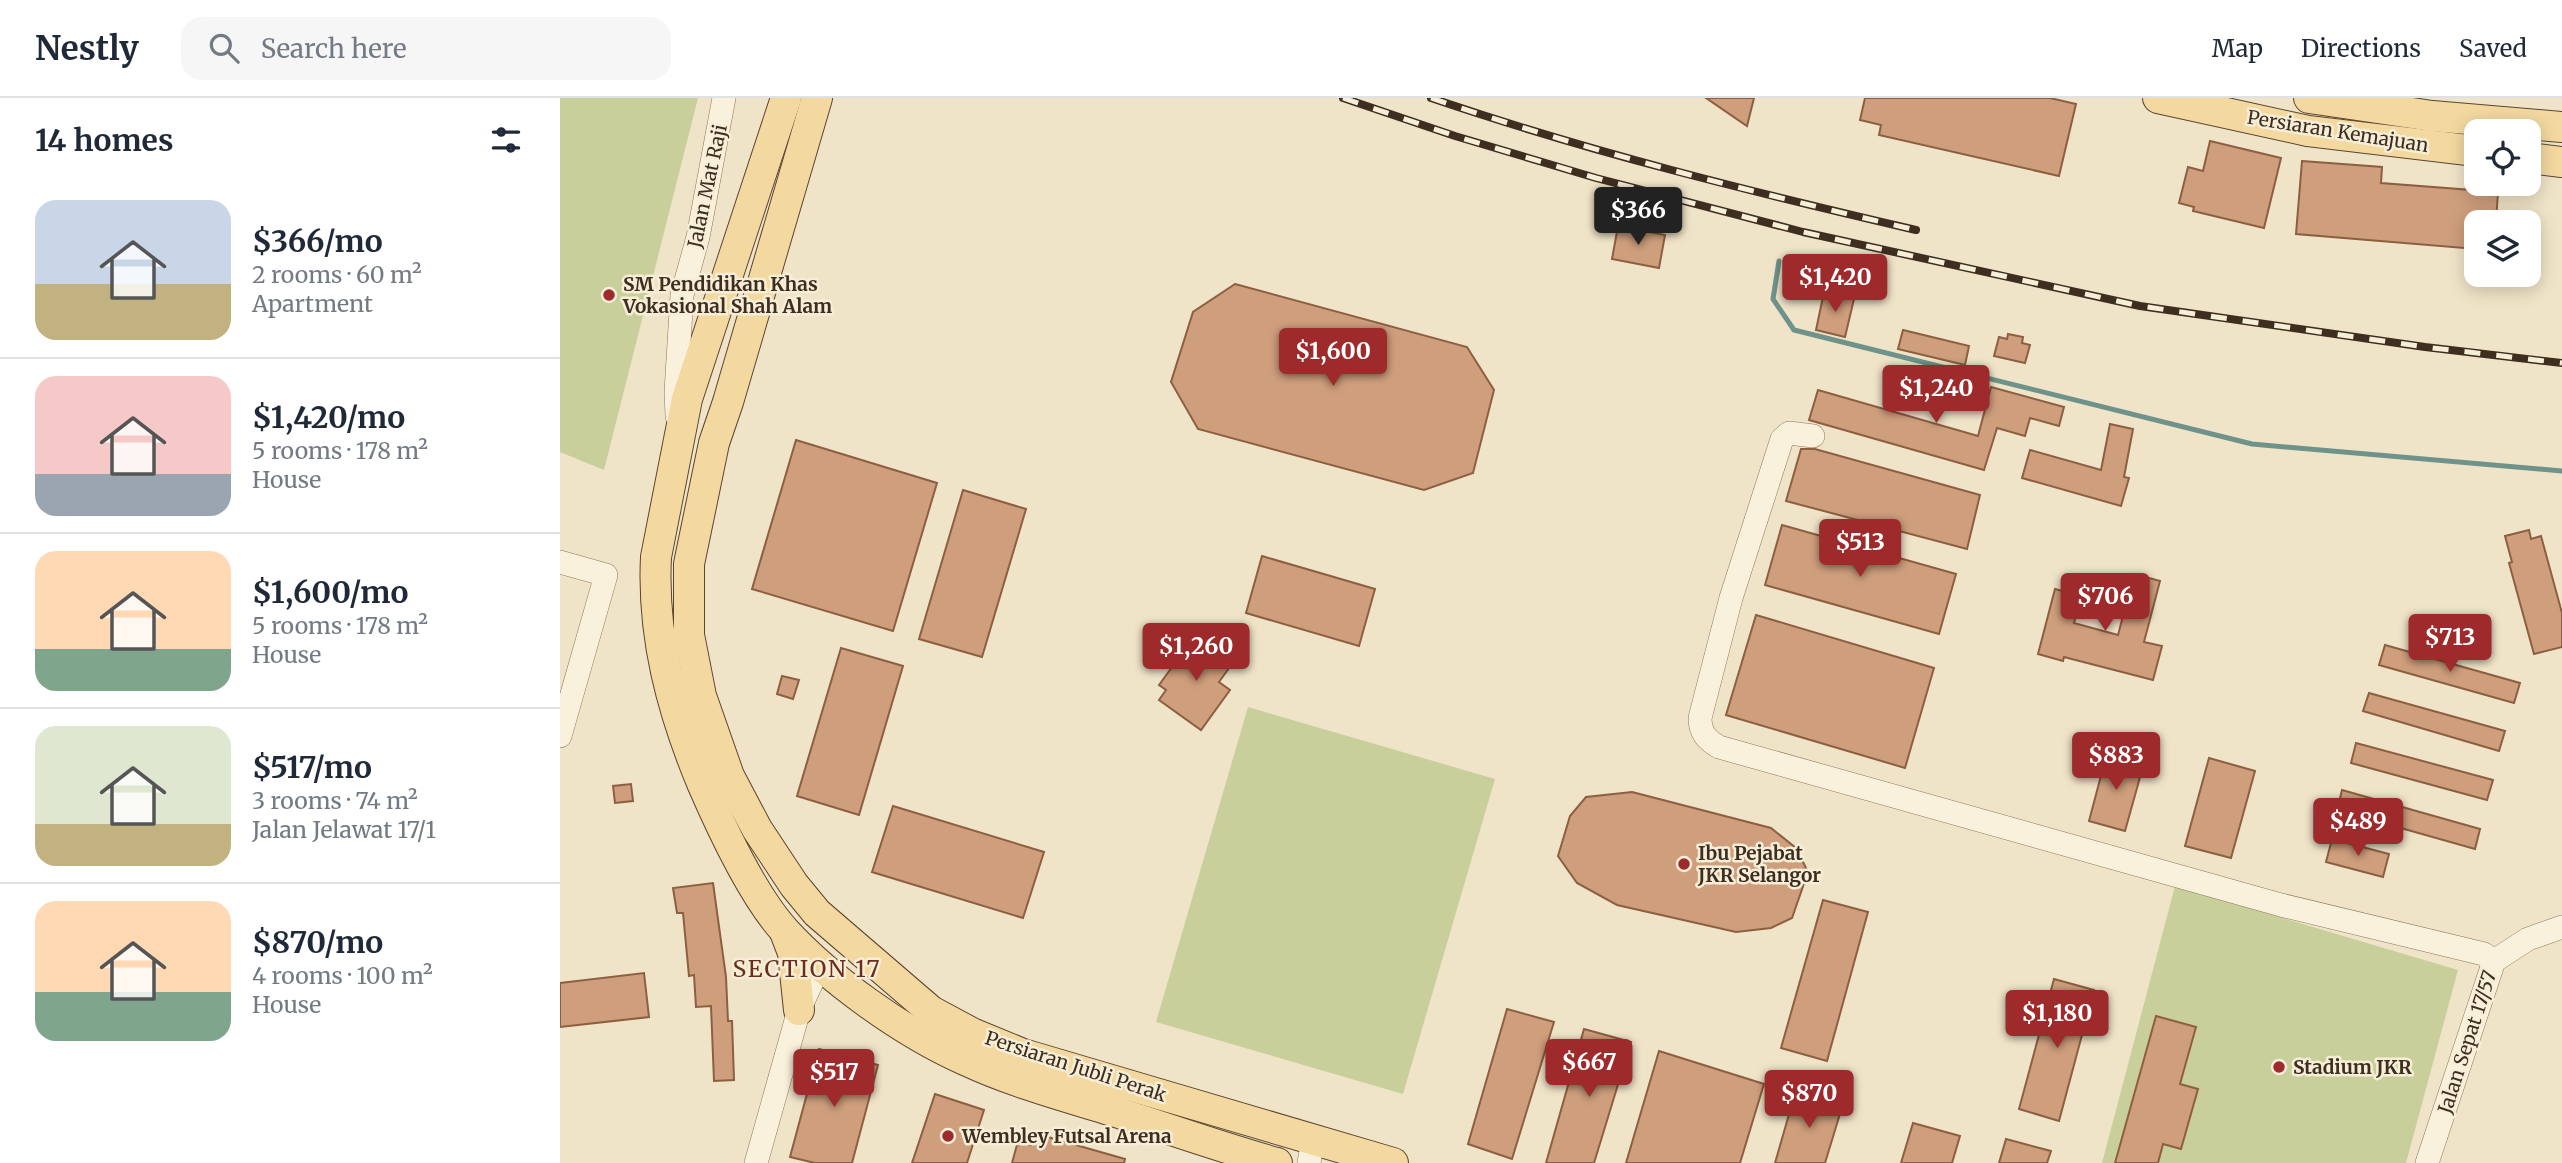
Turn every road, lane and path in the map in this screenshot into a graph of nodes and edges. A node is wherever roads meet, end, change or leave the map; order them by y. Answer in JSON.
{"nodes":[{"id":1,"x":724,"y":98,"type":"edge"},
{"id":2,"x":786,"y":98,"type":"edge"},
{"id":3,"x":817,"y":98,"type":"edge"},
{"id":4,"x":2158,"y":98,"type":"edge"},
{"id":5,"x":2309,"y":98,"type":"edge"},
{"id":6,"x":2562,"y":127,"type":"edge"},
{"id":7,"x":2464,"y":150,"type":"edge"},
{"id":8,"x":2541,"y":159,"type":"edge"},
{"id":9,"x":2562,"y":161,"type":"edge"},
{"id":10,"x":682,"y":295,"type":"junction"},
{"id":11,"x":714,"y":317,"type":"junction"},
{"id":12,"x":1812,"y":436,"type":"dead end"},
{"id":13,"x":678,"y":441,"type":"junction"},
{"id":14,"x":714,"y":443,"type":"junction"},
{"id":15,"x":668,"y":484,"type":"junction"},
{"id":16,"x":560,"y":562,"type":"edge"},
{"id":17,"x":560,"y":736,"type":"edge"},
{"id":18,"x":817,"y":913,"type":"junction"},
{"id":19,"x":2562,"y":926,"type":"edge"},
{"id":20,"x":785,"y":931,"type":"junction"},
{"id":21,"x":2494,"y":961,"type":"junction"},
{"id":22,"x":820,"y":965,"type":"junction"},
{"id":23,"x":862,"y":998,"type":"junction"},
{"id":24,"x":799,"y":1010,"type":"junction"},
{"id":25,"x":1311,"y":1151,"type":"edge"},
{"id":26,"x":2436,"y":1161,"type":"edge"},
{"id":27,"x":1273,"y":1162,"type":"edge"},
{"id":28,"x":756,"y":1163,"type":"edge"},
{"id":29,"x":1394,"y":1163,"type":"edge"}],
"edges":[{"from":1,"to":10,"type":"street","name":"Jalan Mat Raji"},
{"from":2,"to":11,"type":"main road","name":"Persiaran Jubli Perak"},
{"from":3,"to":14,"type":"main road","name":"Persiaran Jubli Perak"},
{"from":4,"to":7,"type":"main road","name":"Persiaran Kemajuan"},
{"from":5,"to":6,"type":"main road","name":"Persiaran Kemajuan"},
{"from":8,"to":9,"type":"main road"},
{"from":10,"to":11,"type":"street"},
{"from":10,"to":13,"type":"street","name":"Jalan Mat Raji"},
{"from":11,"to":13,"type":"main road","name":"Persiaran Jubli Perak"},
{"from":12,"to":21,"type":"street"},
{"from":13,"to":15,"type":"main road","name":"Persiaran Jubli Perak"},
{"from":14,"to":15,"type":"main road"},
{"from":14,"to":18,"type":"main road","name":"Persiaran Jubli Perak"},
{"from":15,"to":20,"type":"main road","name":"Persiaran Jubli Perak"},
{"from":16,"to":17,"type":"street"},
{"from":18,"to":22,"type":"main road"},
{"from":18,"to":25,"type":"main road","name":"Persiaran Jubli Perak"},
{"from":19,"to":21,"type":"street","name":"Jalan Sepat 17/57"},
{"from":20,"to":22,"type":"main road","name":"Persiaran Jubli Perak"},
{"from":20,"to":24,"type":"main road"},
{"from":21,"to":26,"type":"street","name":"Jalan Sepat 17/57"},
{"from":22,"to":23,"type":"main road","name":"Persiaran Jubli Perak"},
{"from":22,"to":24,"type":"street"},
{"from":23,"to":24,"type":"main road"},
{"from":23,"to":27,"type":"main road","name":"Persiaran Jubli Perak"},
{"from":24,"to":28,"type":"street"},
{"from":25,"to":29,"type":"main road","name":"Persiaran Jubli Perak"}]}
